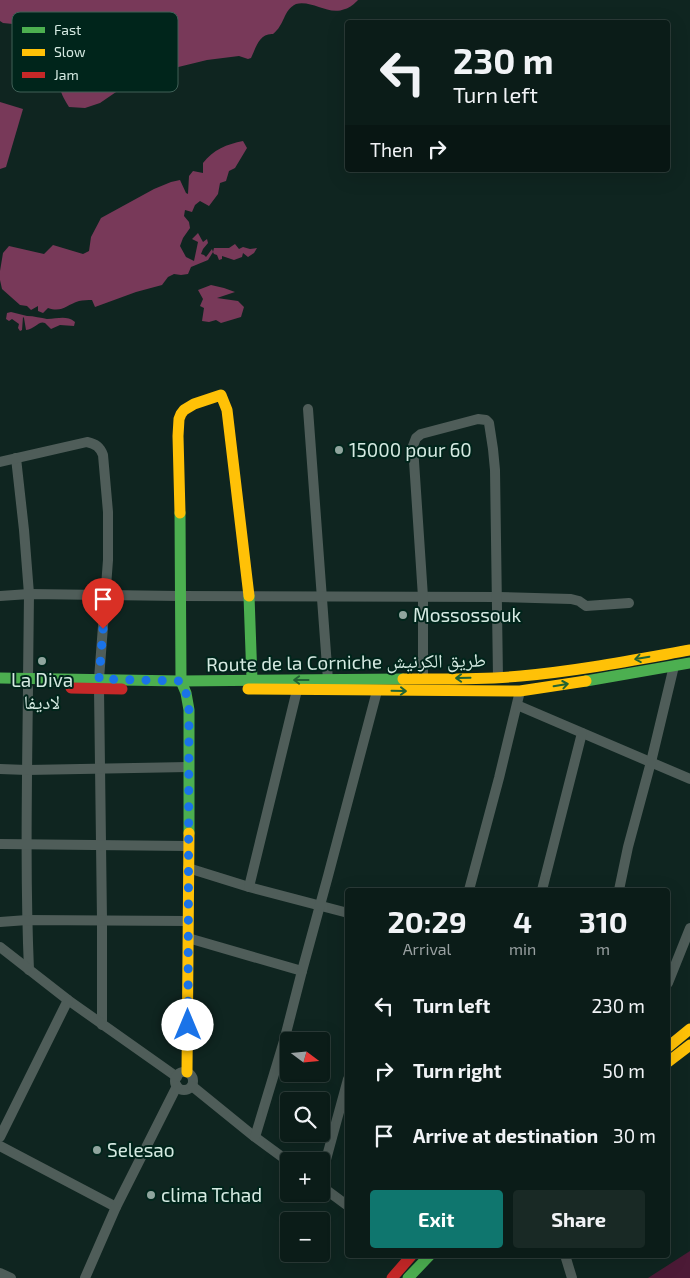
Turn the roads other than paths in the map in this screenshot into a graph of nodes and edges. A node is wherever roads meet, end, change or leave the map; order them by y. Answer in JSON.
{"nodes":[{"id":1,"x":308,"y":409,"type":"dead end"},
{"id":2,"x":16,"y":458,"type":"junction"},
{"id":3,"x":0,"y":462,"type":"edge"},
{"id":4,"x":29,"y":594,"type":"junction"},
{"id":5,"x":0,"y":596,"type":"edge"},
{"id":6,"x":105,"y":596,"type":"junction"},
{"id":7,"x":180,"y":596,"type":"junction"},
{"id":8,"x":322,"y":596,"type":"junction"},
{"id":9,"x":249,"y":597,"type":"junction"},
{"id":10,"x":422,"y":597,"type":"junction"},
{"id":11,"x":498,"y":597,"type":"junction"},
{"id":12,"x":629,"y":603,"type":"dead end"},
{"id":13,"x":690,"y":650,"type":"edge"},
{"id":14,"x":690,"y":663,"type":"edge"},
{"id":15,"x":674,"y":666,"type":"junction"},
{"id":16,"x":0,"y":678,"type":"edge"},
{"id":17,"x":423,"y":678,"type":"junction"},
{"id":18,"x":498,"y":678,"type":"junction"},
{"id":19,"x":252,"y":680,"type":"junction"},
{"id":20,"x":328,"y":680,"type":"junction"},
{"id":21,"x":28,"y":683,"type":"junction"},
{"id":22,"x":99,"y":684,"type":"junction"},
{"id":23,"x":182,"y":685,"type":"junction"},
{"id":24,"x":0,"y":687,"type":"edge"},
{"id":25,"x":297,"y":690,"type":"junction"},
{"id":26,"x":377,"y":690,"type":"junction"},
{"id":27,"x":520,"y":690,"type":"junction"},
{"id":28,"x":517,"y":705,"type":"junction"},
{"id":29,"x":582,"y":733,"type":"junction"},
{"id":30,"x":651,"y":762,"type":"junction"},
{"id":31,"x":188,"y":767,"type":"junction"},
{"id":32,"x":101,"y":768,"type":"junction"},
{"id":33,"x":0,"y":769,"type":"edge"},
{"id":34,"x":27,"y":770,"type":"junction"},
{"id":35,"x":690,"y":779,"type":"edge"},
{"id":36,"x":0,"y":844,"type":"edge"},
{"id":37,"x":26,"y":844,"type":"junction"},
{"id":38,"x":102,"y":846,"type":"junction"},
{"id":39,"x":188,"y":846,"type":"junction"},
{"id":40,"x":188,"y":868,"type":"junction"},
{"id":41,"x":250,"y":887,"type":"junction"},
{"id":42,"x":470,"y":888,"type":"edge"},
{"id":43,"x":543,"y":888,"type":"edge"},
{"id":44,"x":619,"y":888,"type":"edge"},
{"id":45,"x":319,"y":905,"type":"junction"},
{"id":46,"x":345,"y":912,"type":"edge"},
{"id":47,"x":27,"y":920,"type":"junction"},
{"id":48,"x":102,"y":920,"type":"junction"},
{"id":49,"x":188,"y":921,"type":"junction"},
{"id":50,"x":0,"y":922,"type":"edge"},
{"id":51,"x":690,"y":928,"type":"edge"},
{"id":52,"x":188,"y":938,"type":"junction"},
{"id":53,"x":0,"y":947,"type":"edge"},
{"id":54,"x":29,"y":970,"type":"junction"},
{"id":55,"x":302,"y":971,"type":"junction"},
{"id":56,"x":670,"y":978,"type":"edge"},
{"id":57,"x":68,"y":1000,"type":"junction"},
{"id":58,"x":102,"y":1025,"type":"junction"},
{"id":59,"x":690,"y":1029,"type":"edge"},
{"id":60,"x":670,"y":1045,"type":"edge"},
{"id":61,"x":690,"y":1045,"type":"edge"},
{"id":62,"x":670,"y":1060,"type":"edge"},
{"id":63,"x":180,"y":1078,"type":"junction"},
{"id":64,"x":192,"y":1086,"type":"junction"},
{"id":65,"x":345,"y":1090,"type":"edge"},
{"id":66,"x":0,"y":1137,"type":"edge"},
{"id":67,"x":255,"y":1137,"type":"junction"},
{"id":68,"x":0,"y":1146,"type":"edge"},
{"id":69,"x":328,"y":1152,"type":"edge"},
{"id":70,"x":280,"y":1155,"type":"edge"},
{"id":71,"x":330,"y":1193,"type":"edge"},
{"id":72,"x":345,"y":1204,"type":"edge"},
{"id":73,"x":116,"y":1207,"type":"junction"},
{"id":74,"x":418,"y":1258,"type":"edge"},
{"id":75,"x":418,"y":1258,"type":"edge"},
{"id":76,"x":566,"y":1258,"type":"edge"},
{"id":77,"x":0,"y":1273,"type":"edge"},
{"id":78,"x":11,"y":1278,"type":"edge"},
{"id":79,"x":85,"y":1278,"type":"edge"},
{"id":80,"x":392,"y":1278,"type":"edge"},
{"id":81,"x":408,"y":1278,"type":"edge"},
{"id":82,"x":572,"y":1278,"type":"edge"}],
"edges":[{"from":1,"to":8,"type":"street"},
{"from":2,"to":3,"type":"street"},
{"from":2,"to":4,"type":"street"},
{"from":2,"to":6,"type":"street"},
{"from":4,"to":5,"type":"street"},
{"from":4,"to":6,"type":"street"},
{"from":4,"to":21,"type":"street"},
{"from":6,"to":7,"type":"street"},
{"from":6,"to":22,"type":"street"},
{"from":7,"to":9,"type":"street"},
{"from":7,"to":9,"type":"street"},
{"from":7,"to":23,"type":"street"},
{"from":8,"to":9,"type":"street"},
{"from":8,"to":10,"type":"street"},
{"from":8,"to":20,"type":"street"},
{"from":9,"to":19,"type":"street"},
{"from":10,"to":11,"type":"street"},
{"from":10,"to":11,"type":"street"},
{"from":10,"to":17,"type":"street"},
{"from":11,"to":12,"type":"street"},
{"from":11,"to":18,"type":"street"},
{"from":13,"to":18,"type":"street","name":"Route de la Corniche طريق الكرنيش","one_way":true},
{"from":14,"to":15,"type":"street","name":"Route de la Corniche طريق الكرنيش"},
{"from":27,"to":15,"type":"street","name":"Route de la Corniche طريق الكرنيش","one_way":true},
{"from":15,"to":30,"type":"street"},
{"from":16,"to":21,"type":"street","name":"Route de la Corniche طريق الكرنيش"},
{"from":18,"to":17,"type":"street","name":"Route de la Corniche طريق الكرنيش","one_way":true},
{"from":17,"to":20,"type":"street","name":"Route de la Corniche طريق الكرنيش"},
{"from":20,"to":19,"type":"street","name":"Route de la Corniche طريق الكرنيش","one_way":true},
{"from":19,"to":23,"type":"street","name":"Route de la Corniche طريق الكرنيش"},
{"from":21,"to":22,"type":"street","name":"Route de la Corniche طريق الكرنيش"},
{"from":21,"to":24,"type":"street","name":"Route de la Corniche طريق الكرنيش"},
{"from":21,"to":34,"type":"street"},
{"from":22,"to":23,"type":"street","name":"Route de la Corniche طريق الكرنيش"},
{"from":22,"to":32,"type":"street"},
{"from":23,"to":25,"type":"street","name":"Route de la Corniche طريق الكرنيش"},
{"from":23,"to":31,"type":"street"},
{"from":25,"to":26,"type":"street","name":"Route de la Corniche طريق الكرنيش"},
{"from":25,"to":41,"type":"street"},
{"from":26,"to":27,"type":"street","name":"Route de la Corniche طريق الكرنيش","one_way":true},
{"from":26,"to":45,"type":"street"},
{"from":27,"to":28,"type":"street"},
{"from":28,"to":29,"type":"street"},
{"from":28,"to":42,"type":"street"},
{"from":29,"to":30,"type":"street"},
{"from":29,"to":43,"type":"street"},
{"from":30,"to":35,"type":"street"},
{"from":30,"to":44,"type":"street"},
{"from":31,"to":32,"type":"street"},
{"from":31,"to":39,"type":"street"},
{"from":32,"to":34,"type":"street"},
{"from":32,"to":38,"type":"street"},
{"from":33,"to":34,"type":"street"},
{"from":34,"to":37,"type":"street"},
{"from":36,"to":37,"type":"street"},
{"from":37,"to":38,"type":"street"},
{"from":37,"to":47,"type":"street"},
{"from":38,"to":39,"type":"street"},
{"from":38,"to":48,"type":"street"},
{"from":39,"to":40,"type":"street"},
{"from":40,"to":41,"type":"street"},
{"from":40,"to":49,"type":"street"},
{"from":41,"to":45,"type":"street"},
{"from":45,"to":46,"type":"street"},
{"from":45,"to":55,"type":"street"},
{"from":47,"to":48,"type":"street"},
{"from":47,"to":50,"type":"street"},
{"from":47,"to":54,"type":"street"},
{"from":48,"to":49,"type":"street"},
{"from":48,"to":58,"type":"street"},
{"from":49,"to":52,"type":"street"},
{"from":51,"to":56,"type":"street"},
{"from":52,"to":55,"type":"street"},
{"from":52,"to":63,"type":"street"},
{"from":53,"to":54,"type":"street"},
{"from":54,"to":57,"type":"street"},
{"from":55,"to":67,"type":"street"},
{"from":57,"to":58,"type":"street"},
{"from":57,"to":66,"type":"street"},
{"from":58,"to":63,"type":"street"},
{"from":59,"to":60,"type":"street"},
{"from":61,"to":62,"type":"street"},
{"from":63,"to":64,"type":"street"},
{"from":63,"to":64,"type":"street"},
{"from":63,"to":73,"type":"street"},
{"from":64,"to":67,"type":"street"},
{"from":65,"to":69,"type":"street"},
{"from":67,"to":70,"type":"street"},
{"from":68,"to":73,"type":"street"},
{"from":71,"to":72,"type":"street"},
{"from":73,"to":79,"type":"street"},
{"from":74,"to":80,"type":"street"},
{"from":75,"to":81,"type":"street"},
{"from":76,"to":82,"type":"street"},
{"from":77,"to":78,"type":"street"}]}
